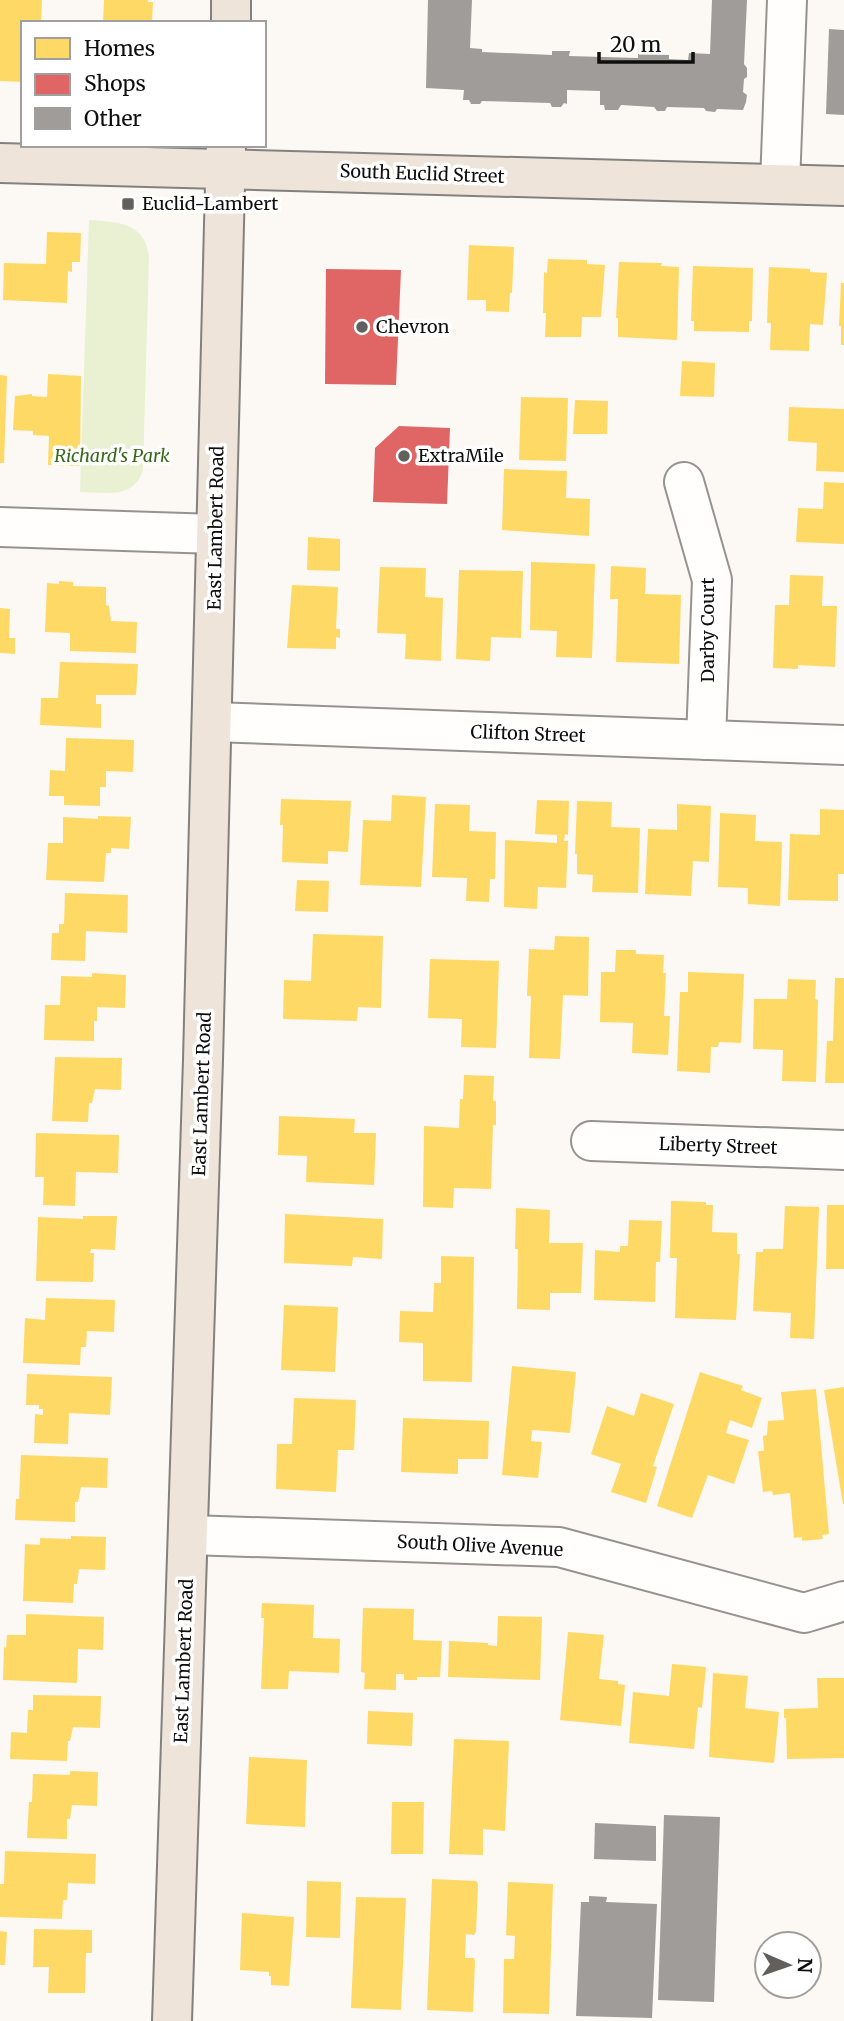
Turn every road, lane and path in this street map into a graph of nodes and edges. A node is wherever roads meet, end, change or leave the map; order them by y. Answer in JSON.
{"nodes":[{"id":1,"x":231,"y":0,"type":"edge"},
{"id":2,"x":788,"y":0,"type":"edge"},
{"id":3,"x":231,"y":21,"type":"edge"},
{"id":4,"x":226,"y":156,"type":"edge"},
{"id":5,"x":0,"y":163,"type":"edge"},
{"id":6,"x":780,"y":184,"type":"junction"},
{"id":7,"x":844,"y":186,"type":"edge"},
{"id":8,"x":684,"y":482,"type":"dead end"},
{"id":9,"x":0,"y":527,"type":"edge"},
{"id":10,"x":216,"y":534,"type":"junction"},
{"id":11,"x":212,"y":722,"type":"junction"},
{"id":12,"x":706,"y":740,"type":"junction"},
{"id":13,"x":844,"y":746,"type":"edge"},
{"id":14,"x":591,"y":1141,"type":"dead end"},
{"id":15,"x":844,"y":1150,"type":"edge"},
{"id":16,"x":189,"y":1535,"type":"junction"},
{"id":17,"x":844,"y":1601,"type":"edge"},
{"id":18,"x":172,"y":2021,"type":"edge"}],
"edges":[{"from":1,"to":3,"type":"main road"},
{"from":2,"to":6,"type":"street"},
{"from":4,"to":5,"type":"main road","name":"South Euclid Street"},
{"from":4,"to":6,"type":"main road","name":"South Euclid Street"},
{"from":4,"to":10,"type":"main road","name":"East Lambert Road"},
{"from":6,"to":7,"type":"main road","name":"South Euclid Street"},
{"from":8,"to":12,"type":"street","name":"Darby Court"},
{"from":9,"to":10,"type":"street"},
{"from":10,"to":11,"type":"main road","name":"East Lambert Road"},
{"from":11,"to":12,"type":"street","name":"Clifton Street"},
{"from":11,"to":16,"type":"main road","name":"East Lambert Road"},
{"from":12,"to":13,"type":"street","name":"Clifton Street"},
{"from":14,"to":15,"type":"street","name":"Liberty Street"},
{"from":16,"to":17,"type":"street","name":"South Olive Avenue"},
{"from":16,"to":18,"type":"main road","name":"East Lambert Road"}]}
